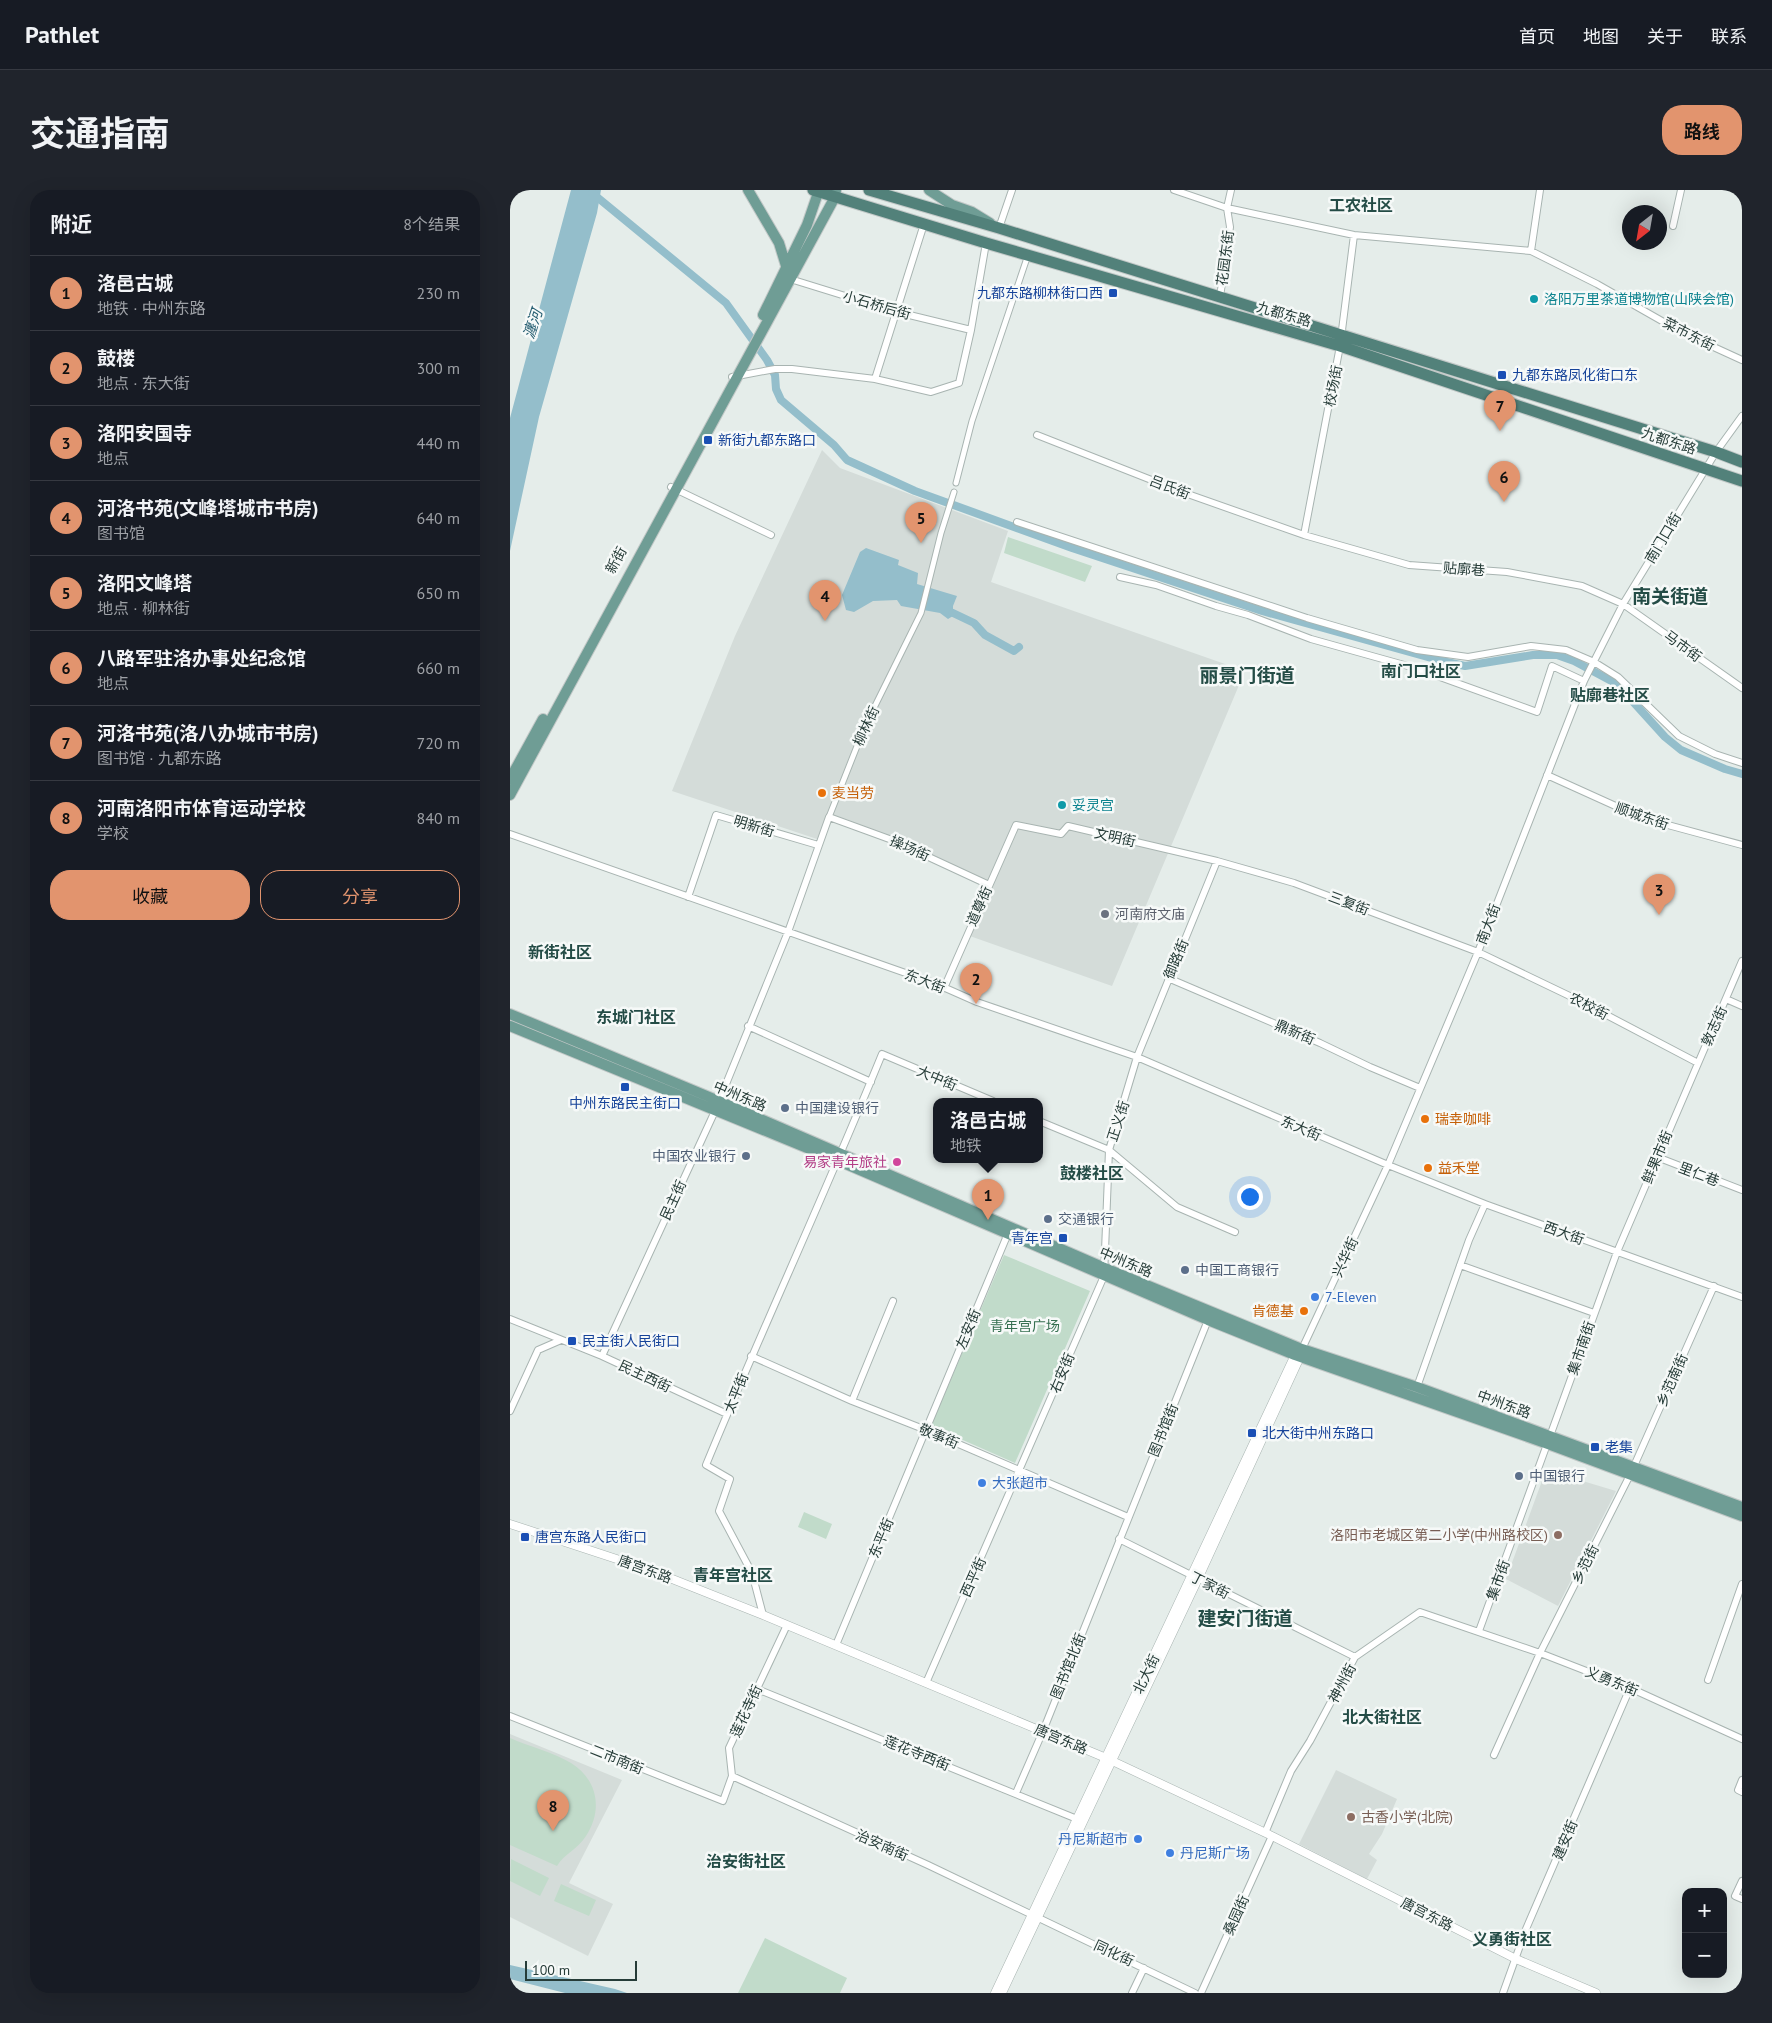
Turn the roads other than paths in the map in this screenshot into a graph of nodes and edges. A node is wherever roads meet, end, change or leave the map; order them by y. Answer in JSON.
{"nodes":[{"id":1,"x":748,"y":190,"type":"edge"},
{"id":2,"x":869,"y":190,"type":"edge"},
{"id":3,"x":929,"y":190,"type":"edge"},
{"id":4,"x":1012,"y":190,"type":"edge"},
{"id":5,"x":1174,"y":190,"type":"edge"},
{"id":6,"x":1231,"y":190,"type":"edge"},
{"id":7,"x":1540,"y":190,"type":"edge"},
{"id":8,"x":1681,"y":190,"type":"edge"},
{"id":9,"x":817,"y":191,"type":"edge"},
{"id":10,"x":835,"y":193,"type":"edge"},
{"id":11,"x":1227,"y":208,"type":"junction"},
{"id":12,"x":924,"y":224,"type":"junction"},
{"id":13,"x":1673,"y":226,"type":"dead end"},
{"id":14,"x":999,"y":228,"type":"junction"},
{"id":15,"x":1354,"y":235,"type":"junction"},
{"id":16,"x":986,"y":243,"type":"junction"},
{"id":17,"x":1531,"y":251,"type":"junction"},
{"id":18,"x":1028,"y":255,"type":"junction"},
{"id":19,"x":787,"y":275,"type":"junction"},
{"id":20,"x":1220,"y":297,"type":"junction"},
{"id":21,"x":897,"y":312,"type":"junction"},
{"id":22,"x":971,"y":330,"type":"junction"},
{"id":23,"x":1341,"y":340,"type":"junction"},
{"id":24,"x":1742,"y":360,"type":"edge"},
{"id":25,"x":735,"y":376,"type":"junction"},
{"id":26,"x":875,"y":379,"type":"junction"},
{"id":27,"x":1742,"y":416,"type":"edge"},
{"id":28,"x":1037,"y":435,"type":"dead end"},
{"id":29,"x":1716,"y":452,"type":"junction"},
{"id":30,"x":1742,"y":462,"type":"edge"},
{"id":31,"x":1706,"y":468,"type":"junction"},
{"id":32,"x":1742,"y":481,"type":"edge"},
{"id":33,"x":956,"y":483,"type":"dead end"},
{"id":34,"x":674,"y":488,"type":"junction"},
{"id":35,"x":954,"y":492,"type":"dead end"},
{"id":36,"x":1017,"y":522,"type":"dead end"},
{"id":37,"x":771,"y":535,"type":"dead end"},
{"id":38,"x":1304,"y":535,"type":"junction"},
{"id":39,"x":1120,"y":577,"type":"dead end"},
{"id":40,"x":1623,"y":604,"type":"junction"},
{"id":41,"x":1594,"y":662,"type":"junction"},
{"id":42,"x":1584,"y":681,"type":"junction"},
{"id":43,"x":1742,"y":688,"type":"edge"},
{"id":44,"x":1742,"y":763,"type":"edge"},
{"id":45,"x":1547,"y":775,"type":"junction"},
{"id":46,"x":510,"y":779,"type":"edge"},
{"id":47,"x":510,"y":794,"type":"edge"},
{"id":48,"x":828,"y":817,"type":"junction"},
{"id":49,"x":1016,"y":825,"type":"joint"},
{"id":50,"x":510,"y":834,"type":"edge"},
{"id":51,"x":818,"y":845,"type":"junction"},
{"id":52,"x":1742,"y":845,"type":"edge"},
{"id":53,"x":1218,"y":861,"type":"junction"},
{"id":54,"x":989,"y":885,"type":"junction"},
{"id":55,"x":688,"y":897,"type":"junction"},
{"id":56,"x":788,"y":932,"type":"junction"},
{"id":57,"x":1478,"y":952,"type":"junction"},
{"id":58,"x":1742,"y":961,"type":"edge"},
{"id":59,"x":1168,"y":978,"type":"junction"},
{"id":60,"x":944,"y":988,"type":"junction"},
{"id":61,"x":1726,"y":999,"type":"junction"},
{"id":62,"x":1742,"y":1006,"type":"edge"},
{"id":63,"x":510,"y":1014,"type":"edge"},
{"id":64,"x":510,"y":1026,"type":"edge"},
{"id":65,"x":748,"y":1026,"type":"junction"},
{"id":66,"x":882,"y":1054,"type":"joint"},
{"id":67,"x":1137,"y":1057,"type":"junction"},
{"id":68,"x":1698,"y":1063,"type":"junction"},
{"id":69,"x":870,"y":1082,"type":"junction"},
{"id":70,"x":1420,"y":1088,"type":"junction"},
{"id":71,"x":985,"y":1098,"type":"edge"},
{"id":72,"x":717,"y":1106,"type":"junction"},
{"id":73,"x":1043,"y":1123,"type":"edge"},
{"id":74,"x":1105,"y":1148,"type":"junction"},
{"id":75,"x":840,"y":1157,"type":"junction"},
{"id":76,"x":1657,"y":1157,"type":"junction"},
{"id":77,"x":1388,"y":1165,"type":"junction"},
{"id":78,"x":1742,"y":1190,"type":"edge"},
{"id":79,"x":1485,"y":1204,"type":"junction"},
{"id":80,"x":1009,"y":1231,"type":"junction"},
{"id":81,"x":1235,"y":1232,"type":"dead end"},
{"id":82,"x":1616,"y":1252,"type":"junction"},
{"id":83,"x":1460,"y":1265,"type":"junction"},
{"id":84,"x":1104,"y":1272,"type":"junction"},
{"id":85,"x":1714,"y":1286,"type":"junction"},
{"id":86,"x":1742,"y":1297,"type":"edge"},
{"id":87,"x":893,"y":1301,"type":"dead end"},
{"id":88,"x":1594,"y":1313,"type":"junction"},
{"id":89,"x":510,"y":1320,"type":"edge"},
{"id":90,"x":1208,"y":1320,"type":"junction"},
{"id":91,"x":561,"y":1340,"type":"junction"},
{"id":92,"x":1299,"y":1353,"type":"junction"},
{"id":93,"x":602,"y":1356,"type":"junction"},
{"id":94,"x":751,"y":1356,"type":"junction"},
{"id":95,"x":1417,"y":1387,"type":"junction"},
{"id":96,"x":852,"y":1401,"type":"junction"},
{"id":97,"x":510,"y":1410,"type":"edge"},
{"id":98,"x":727,"y":1414,"type":"junction"},
{"id":99,"x":926,"y":1430,"type":"junction"},
{"id":100,"x":1550,"y":1440,"type":"junction"},
{"id":101,"x":1020,"y":1471,"type":"junction"},
{"id":102,"x":1631,"y":1471,"type":"junction"},
{"id":103,"x":1742,"y":1507,"type":"edge"},
{"id":104,"x":1742,"y":1516,"type":"edge"},
{"id":105,"x":1128,"y":1517,"type":"junction"},
{"id":106,"x":510,"y":1524,"type":"edge"},
{"id":107,"x":1119,"y":1539,"type":"junction"},
{"id":108,"x":1196,"y":1577,"type":"junction"},
{"id":109,"x":1742,"y":1584,"type":"edge"},
{"id":110,"x":763,"y":1615,"type":"junction"},
{"id":111,"x":787,"y":1625,"type":"junction"},
{"id":112,"x":1479,"y":1631,"type":"junction"},
{"id":113,"x":836,"y":1646,"type":"junction"},
{"id":114,"x":1540,"y":1653,"type":"junction"},
{"id":115,"x":1355,"y":1657,"type":"junction"},
{"id":116,"x":1708,"y":1680,"type":"dead end"},
{"id":117,"x":926,"y":1683,"type":"junction"},
{"id":118,"x":1630,"y":1688,"type":"junction"},
{"id":119,"x":757,"y":1689,"type":"junction"},
{"id":120,"x":510,"y":1716,"type":"edge"},
{"id":121,"x":1043,"y":1731,"type":"junction"},
{"id":122,"x":1742,"y":1738,"type":"edge"},
{"id":123,"x":1494,"y":1755,"type":"dead end"},
{"id":124,"x":1109,"y":1759,"type":"junction"},
{"id":125,"x":732,"y":1776,"type":"junction"},
{"id":126,"x":1742,"y":1780,"type":"edge"},
{"id":127,"x":1742,"y":1792,"type":"edge"},
{"id":128,"x":1016,"y":1793,"type":"junction"},
{"id":129,"x":723,"y":1801,"type":"joint"},
{"id":130,"x":1077,"y":1819,"type":"junction"},
{"id":131,"x":1268,"y":1835,"type":"junction"},
{"id":132,"x":1742,"y":1881,"type":"edge"},
{"id":133,"x":1742,"y":1899,"type":"edge"},
{"id":134,"x":1035,"y":1916,"type":"junction"},
{"id":135,"x":1516,"y":1959,"type":"junction"},
{"id":136,"x":1144,"y":1968,"type":"junction"},
{"id":137,"x":995,"y":1993,"type":"edge"},
{"id":138,"x":1002,"y":1993,"type":"edge"},
{"id":139,"x":1132,"y":1993,"type":"edge"},
{"id":140,"x":1195,"y":1993,"type":"edge"},
{"id":141,"x":1201,"y":1993,"type":"edge"},
{"id":142,"x":1502,"y":1993,"type":"edge"},
{"id":143,"x":1596,"y":1993,"type":"edge"}],
"edges":[{"from":1,"to":19,"type":"main road"},
{"from":2,"to":14,"type":"highway","name":"九都东路"},
{"from":3,"to":14,"type":"main road"},
{"from":4,"to":14,"type":"street"},
{"from":5,"to":11,"type":"street"},
{"from":6,"to":11,"type":"street","name":"花园东街"},
{"from":7,"to":17,"type":"street"},
{"from":8,"to":13,"type":"street"},
{"from":9,"to":10,"type":"highway","name":"九都东路"},
{"from":9,"to":19,"type":"main road"},
{"from":10,"to":12,"type":"highway","name":"九都东路"},
{"from":10,"to":19,"type":"main road"},
{"from":11,"to":15,"type":"street"},
{"from":11,"to":20,"type":"street","name":"花园东街"},
{"from":12,"to":16,"type":"highway","name":"九都东路"},
{"from":12,"to":21,"type":"street"},
{"from":14,"to":20,"type":"highway","name":"九都东路"},
{"from":15,"to":17,"type":"street"},
{"from":15,"to":23,"type":"street","name":"校场街"},
{"from":16,"to":18,"type":"highway","name":"九都东路"},
{"from":16,"to":22,"type":"street"},
{"from":17,"to":24,"type":"street","name":"菜市东街"},
{"from":18,"to":23,"type":"highway","name":"九都东路"},
{"from":18,"to":33,"type":"street"},
{"from":19,"to":21,"type":"street","name":"小石桥后街"},
{"from":19,"to":25,"type":"main road","name":"新街"},
{"from":20,"to":23,"type":"highway","name":"九都东路"},
{"from":21,"to":22,"type":"street","name":"小石桥后街"},
{"from":21,"to":26,"type":"street"},
{"from":22,"to":26,"type":"street"},
{"from":23,"to":29,"type":"highway","name":"九都东路"},
{"from":23,"to":31,"type":"highway","name":"九都东路"},
{"from":23,"to":38,"type":"street","name":"校场街"},
{"from":25,"to":26,"type":"street"},
{"from":25,"to":34,"type":"main road","name":"新街"},
{"from":27,"to":29,"type":"street","name":"南门口街"},
{"from":28,"to":38,"type":"street","name":"吕氏街"},
{"from":29,"to":30,"type":"highway","name":"九都东路"},
{"from":29,"to":31,"type":"street","name":"南门口街"},
{"from":31,"to":32,"type":"highway","name":"九都东路"},
{"from":31,"to":40,"type":"street","name":"南门口街"},
{"from":34,"to":37,"type":"street"},
{"from":34,"to":46,"type":"main road","name":"新街"},
{"from":34,"to":47,"type":"main road"},
{"from":35,"to":48,"type":"street","name":"柳林街"},
{"from":36,"to":41,"type":"street"},
{"from":38,"to":40,"type":"street","name":"贴廓巷"},
{"from":39,"to":42,"type":"street"},
{"from":40,"to":41,"type":"street","name":"南门口街"},
{"from":40,"to":43,"type":"street","name":"马市街"},
{"from":41,"to":42,"type":"street","name":"南门口街"},
{"from":41,"to":44,"type":"street"},
{"from":42,"to":45,"type":"street","name":"南大街"},
{"from":45,"to":52,"type":"street","name":"顺城东街"},
{"from":45,"to":57,"type":"street","name":"南大街"},
{"from":48,"to":51,"type":"street","name":"柳林街"},
{"from":48,"to":54,"type":"street","name":"操场街"},
{"from":49,"to":53,"type":"street","name":"文明街"},
{"from":49,"to":54,"type":"street","name":"道尊街"},
{"from":50,"to":55,"type":"street","name":"东大街"},
{"from":51,"to":55,"type":"street","name":"明新街"},
{"from":51,"to":56,"type":"street","name":"柳林街"},
{"from":53,"to":57,"type":"street","name":"三复街"},
{"from":53,"to":59,"type":"street","name":"御路街"},
{"from":54,"to":60,"type":"street","name":"道尊街"},
{"from":55,"to":56,"type":"street","name":"东大街"},
{"from":56,"to":60,"type":"street","name":"东大街"},
{"from":56,"to":65,"type":"street","name":"民主街"},
{"from":57,"to":68,"type":"street","name":"农校街"},
{"from":57,"to":70,"type":"street","name":"南大街"},
{"from":58,"to":61,"type":"street","name":"敦志街"},
{"from":59,"to":67,"type":"street","name":"御路街"},
{"from":59,"to":70,"type":"street","name":"鼎新街"},
{"from":60,"to":67,"type":"street","name":"东大街"},
{"from":61,"to":62,"type":"street"},
{"from":61,"to":68,"type":"street","name":"敦志街"},
{"from":63,"to":72,"type":"main road","name":"中州东路"},
{"from":64,"to":72,"type":"main road","name":"中州东路"},
{"from":65,"to":69,"type":"street"},
{"from":65,"to":72,"type":"street","name":"民主街"},
{"from":66,"to":69,"type":"street","name":"太平街"},
{"from":66,"to":71,"type":"street","name":"大中街"},
{"from":67,"to":74,"type":"street","name":"正义街"},
{"from":67,"to":77,"type":"street","name":"东大街"},
{"from":68,"to":76,"type":"street","name":"鲜果市街"},
{"from":69,"to":75,"type":"street","name":"太平街"},
{"from":70,"to":77,"type":"street","name":"南大街"},
{"from":72,"to":75,"type":"main road","name":"中州东路"},
{"from":72,"to":93,"type":"street","name":"民主街"},
{"from":73,"to":74,"type":"street"},
{"from":74,"to":81,"type":"street"},
{"from":74,"to":84,"type":"street","name":"正义街"},
{"from":75,"to":80,"type":"main road","name":"中州东路"},
{"from":75,"to":94,"type":"street","name":"太平街"},
{"from":76,"to":78,"type":"street","name":"里仁巷"},
{"from":76,"to":82,"type":"street","name":"鲜果市街"},
{"from":77,"to":79,"type":"street","name":"西大街"},
{"from":77,"to":92,"type":"street","name":"兴华街"},
{"from":79,"to":82,"type":"street","name":"西大街"},
{"from":79,"to":83,"type":"street"},
{"from":80,"to":84,"type":"main road","name":"中州东路"},
{"from":80,"to":99,"type":"street","name":"左安街"},
{"from":82,"to":85,"type":"street","name":"西大街"},
{"from":82,"to":88,"type":"street","name":"集市南街"},
{"from":83,"to":88,"type":"street"},
{"from":83,"to":95,"type":"street"},
{"from":84,"to":90,"type":"main road","name":"中州东路"},
{"from":84,"to":92,"type":"main road","name":"中州东路"},
{"from":84,"to":101,"type":"street","name":"右安街"},
{"from":85,"to":86,"type":"street","name":"西大街"},
{"from":85,"to":102,"type":"street","name":"乡范南街"},
{"from":87,"to":96,"type":"street"},
{"from":88,"to":100,"type":"street","name":"集市南街"},
{"from":89,"to":91,"type":"street","name":"民主西街"},
{"from":90,"to":92,"type":"main road","name":"中州东路"},
{"from":90,"to":105,"type":"street","name":"图书馆街"},
{"from":91,"to":93,"type":"street","name":"民主西街"},
{"from":91,"to":97,"type":"street"},
{"from":92,"to":95,"type":"main road","name":"中州东路"},
{"from":92,"to":100,"type":"main road","name":"中州东路"},
{"from":92,"to":108,"type":"street","name":"北大街"},
{"from":93,"to":98,"type":"street","name":"民主西街"},
{"from":94,"to":96,"type":"street","name":"敬事街"},
{"from":94,"to":98,"type":"street","name":"太平街"},
{"from":95,"to":100,"type":"main road","name":"中州东路"},
{"from":96,"to":99,"type":"street","name":"敬事街"},
{"from":98,"to":110,"type":"street","name":"太平街"},
{"from":99,"to":101,"type":"street","name":"敬事街"},
{"from":99,"to":113,"type":"street","name":"东平街"},
{"from":100,"to":102,"type":"main road","name":"中州东路"},
{"from":100,"to":112,"type":"street","name":"集市街"},
{"from":101,"to":105,"type":"street","name":"敬事街"},
{"from":101,"to":117,"type":"street","name":"西平街"},
{"from":102,"to":103,"type":"main road","name":"中州东路"},
{"from":102,"to":104,"type":"main road","name":"中州东路"},
{"from":102,"to":114,"type":"street","name":"乡范街"},
{"from":105,"to":107,"type":"street","name":"图书馆街"},
{"from":106,"to":110,"type":"street","name":"唐宫东路"},
{"from":107,"to":108,"type":"street","name":"丁家街"},
{"from":107,"to":121,"type":"street","name":"图书馆北街"},
{"from":108,"to":115,"type":"street","name":"丁家街"},
{"from":108,"to":124,"type":"street","name":"北大街"},
{"from":109,"to":116,"type":"street"},
{"from":110,"to":111,"type":"street","name":"唐宫东路"},
{"from":111,"to":113,"type":"street","name":"唐宫东路"},
{"from":111,"to":119,"type":"street","name":"莲花寺街"},
{"from":112,"to":114,"type":"street","name":"义勇东街"},
{"from":112,"to":115,"type":"street","name":"神州街"},
{"from":113,"to":117,"type":"street","name":"唐宫东路"},
{"from":114,"to":118,"type":"street","name":"义勇东街"},
{"from":114,"to":123,"type":"street","name":"乡范街"},
{"from":115,"to":131,"type":"street","name":"神州街"},
{"from":117,"to":121,"type":"street","name":"唐宫东路"},
{"from":118,"to":122,"type":"street","name":"义勇东街"},
{"from":118,"to":135,"type":"street","name":"建安街"},
{"from":119,"to":125,"type":"street","name":"莲花寺街"},
{"from":119,"to":128,"type":"street","name":"莲花寺西街"},
{"from":120,"to":129,"type":"street","name":"二市南街"},
{"from":121,"to":124,"type":"street","name":"唐宫东路"},
{"from":121,"to":128,"type":"street","name":"图书馆北街"},
{"from":124,"to":130,"type":"street","name":"北大街"},
{"from":124,"to":131,"type":"street","name":"唐宫东路"},
{"from":124,"to":134,"type":"street","name":"北大街"},
{"from":125,"to":129,"type":"street","name":"莲花寺街"},
{"from":125,"to":134,"type":"street","name":"治安南街"},
{"from":126,"to":127,"type":"street"},
{"from":128,"to":130,"type":"street","name":"莲花寺西街"},
{"from":130,"to":134,"type":"street","name":"北大街"},
{"from":131,"to":135,"type":"street","name":"唐宫东路"},
{"from":131,"to":141,"type":"street","name":"桑园街"},
{"from":132,"to":133,"type":"street"},
{"from":134,"to":136,"type":"street","name":"同化街"},
{"from":134,"to":137,"type":"street","name":"北大街"},
{"from":134,"to":138,"type":"street","name":"北大街"},
{"from":135,"to":142,"type":"street","name":"建安街"},
{"from":135,"to":143,"type":"street","name":"唐宫东路"},
{"from":136,"to":139,"type":"street"},
{"from":136,"to":140,"type":"street","name":"同化街"}]}
